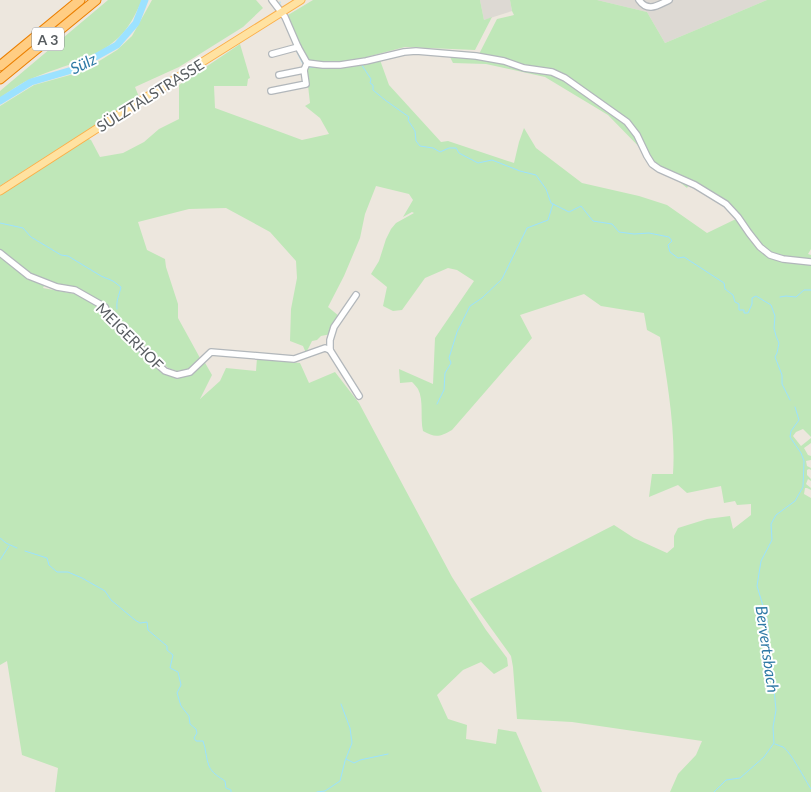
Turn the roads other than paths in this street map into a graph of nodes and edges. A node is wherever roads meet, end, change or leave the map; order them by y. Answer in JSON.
{"nodes":[{"id":1,"x":80,"y":0,"type":"edge"},
{"id":2,"x":96,"y":0,"type":"edge"},
{"id":3,"x":272,"y":0,"type":"edge"},
{"id":4,"x":301,"y":0,"type":"edge"},
{"id":5,"x":640,"y":0,"type":"edge"},
{"id":6,"x":669,"y":0,"type":"edge"},
{"id":7,"x":282,"y":12,"type":"junction"},
{"id":8,"x":298,"y":47,"type":"junction"},
{"id":9,"x":272,"y":54,"type":"dead end"},
{"id":10,"x":307,"y":63,"type":"junction"},
{"id":11,"x":0,"y":66,"type":"edge"},
{"id":12,"x":304,"y":70,"type":"junction"},
{"id":13,"x":279,"y":75,"type":"dead end"},
{"id":14,"x":0,"y":79,"type":"edge"},
{"id":15,"x":271,"y":91,"type":"dead end"},
{"id":16,"x":0,"y":191,"type":"edge"},
{"id":17,"x":0,"y":253,"type":"edge"},
{"id":18,"x":811,"y":262,"type":"edge"},
{"id":19,"x":356,"y":296,"type":"dead end"},
{"id":20,"x":330,"y":350,"type":"junction"},
{"id":21,"x":359,"y":396,"type":"dead end"}],
"edges":[{"from":1,"to":11,"type":"highway","number":"A 3"},
{"from":2,"to":14,"type":"highway","number":"A 3"},
{"from":3,"to":7,"type":"street"},
{"from":4,"to":7,"type":"main road","name":"SÜLZTALSTRASSE"},
{"from":5,"to":6,"type":"street"},
{"from":7,"to":8,"type":"street"},
{"from":7,"to":16,"type":"main road","name":"SÜLZTALSTRASSE"},
{"from":8,"to":9,"type":"street"},
{"from":8,"to":10,"type":"street"},
{"from":10,"to":12,"type":"street"},
{"from":10,"to":18,"type":"street"},
{"from":12,"to":13,"type":"street"},
{"from":12,"to":15,"type":"street"},
{"from":17,"to":20,"type":"street","name":"MEIGERHOF"},
{"from":19,"to":20,"type":"street"},
{"from":20,"to":21,"type":"street"}]}
